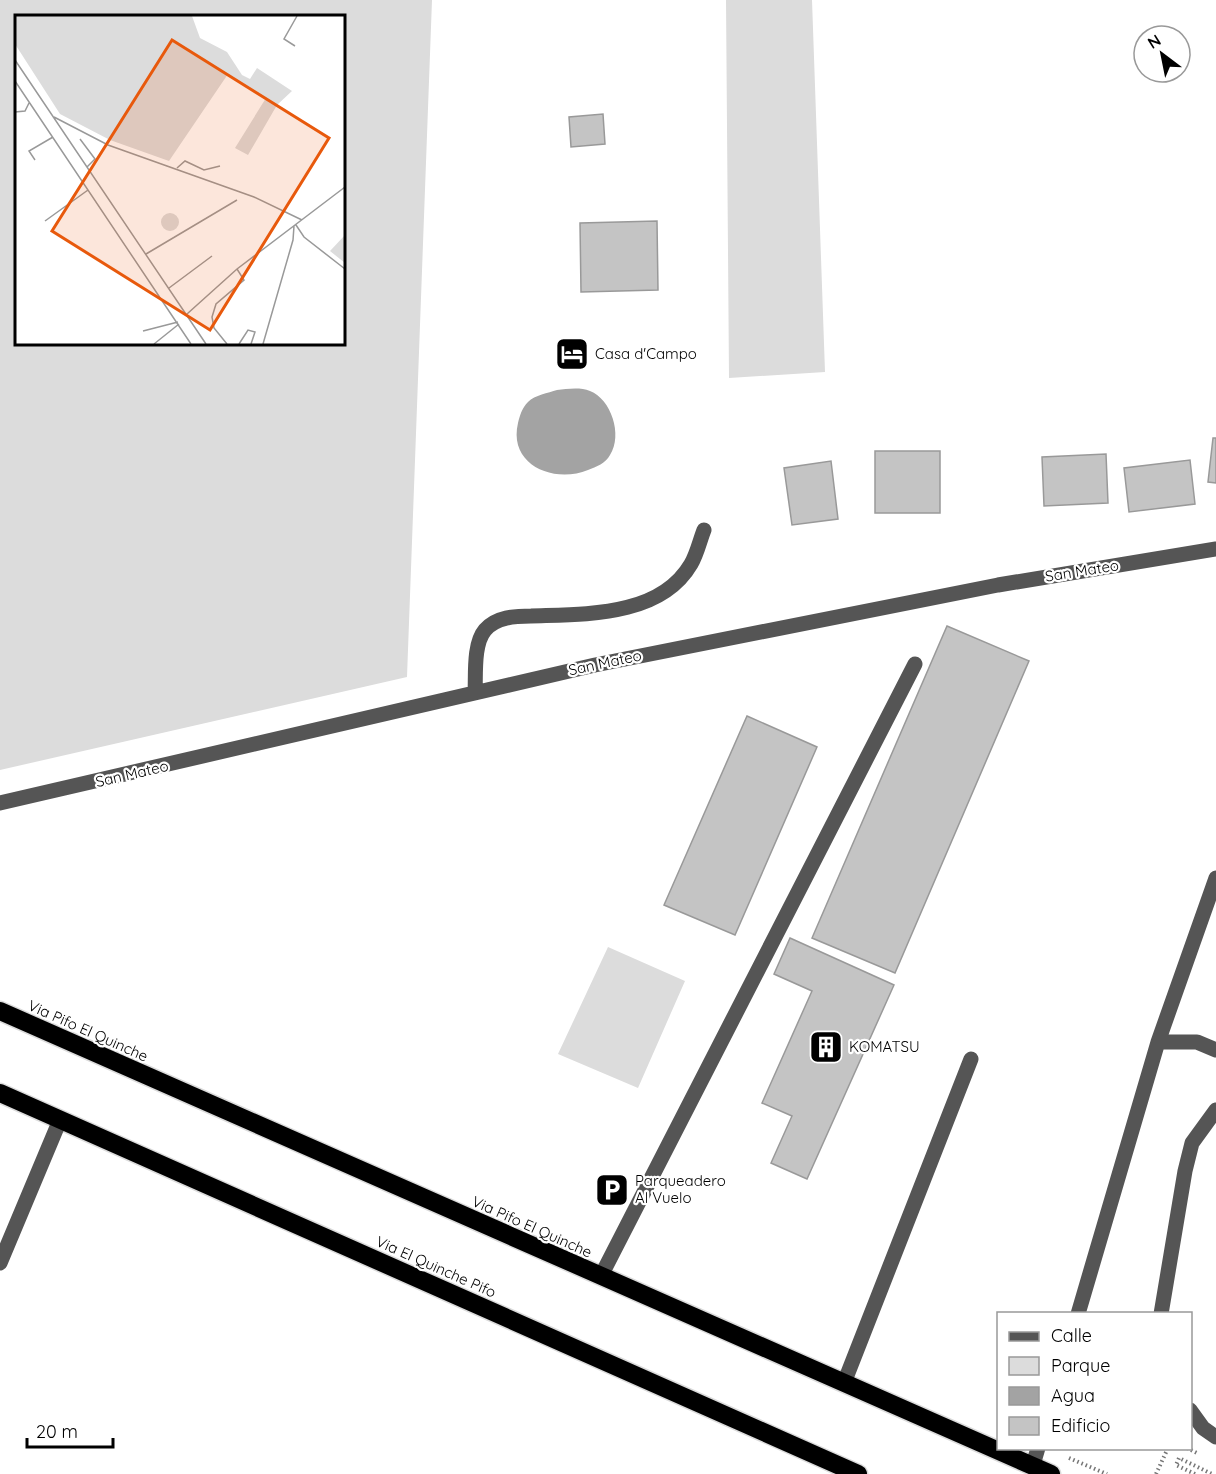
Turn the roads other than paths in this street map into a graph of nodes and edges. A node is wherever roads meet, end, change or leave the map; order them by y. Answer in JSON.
{"nodes":[{"id":1,"x":704,"y":530,"type":"dead end"},
{"id":2,"x":1216,"y":549,"type":"edge"},
{"id":3,"x":915,"y":664,"type":"dead end"},
{"id":4,"x":475,"y":693,"type":"junction"},
{"id":5,"x":0,"y":803,"type":"edge"},
{"id":6,"x":1216,"y":878,"type":"edge"},
{"id":7,"x":0,"y":1011,"type":"edge"},
{"id":8,"x":1158,"y":1042,"type":"junction"},
{"id":9,"x":1216,"y":1050,"type":"edge"},
{"id":10,"x":971,"y":1059,"type":"dead end"},
{"id":11,"x":0,"y":1093,"type":"edge"},
{"id":12,"x":1216,"y":1110,"type":"edge"},
{"id":13,"x":60,"y":1120,"type":"junction"},
{"id":14,"x":0,"y":1263,"type":"edge"},
{"id":15,"x":601,"y":1276,"type":"junction"},
{"id":16,"x":1079,"y":1312,"type":"edge"},
{"id":17,"x":1161,"y":1312,"type":"edge"},
{"id":18,"x":844,"y":1383,"type":"junction"},
{"id":19,"x":1192,"y":1412,"type":"edge"},
{"id":20,"x":1216,"y":1437,"type":"edge"},
{"id":21,"x":997,"y":1442,"type":"edge"},
{"id":22,"x":1018,"y":1450,"type":"edge"},
{"id":23,"x":1036,"y":1457,"type":"edge"},
{"id":24,"x":858,"y":1474,"type":"edge"},
{"id":25,"x":1051,"y":1474,"type":"edge"}],
"edges":[{"from":1,"to":4,"type":"street"},
{"from":2,"to":4,"type":"street","name":"San Mateo"},
{"from":3,"to":15,"type":"street"},
{"from":4,"to":5,"type":"street","name":"San Mateo"},
{"from":6,"to":8,"type":"street"},
{"from":7,"to":15,"type":"highway","name":"Via Pifo El Quinche"},
{"from":8,"to":9,"type":"street"},
{"from":8,"to":16,"type":"street"},
{"from":10,"to":18,"type":"street"},
{"from":11,"to":13,"type":"highway","name":"Via El Quinche Pifo"},
{"from":12,"to":17,"type":"street"},
{"from":13,"to":14,"type":"street"},
{"from":13,"to":24,"type":"highway","name":"Via El Quinche Pifo"},
{"from":15,"to":18,"type":"highway","name":"Via Pifo El Quinche"},
{"from":18,"to":21,"type":"highway","name":"Via Pifo El Quinche"},
{"from":19,"to":20,"type":"street"},
{"from":22,"to":23,"type":"highway","name":"Via Pifo El Quinche"},
{"from":23,"to":25,"type":"highway","name":"Via Pifo El Quinche"}]}
